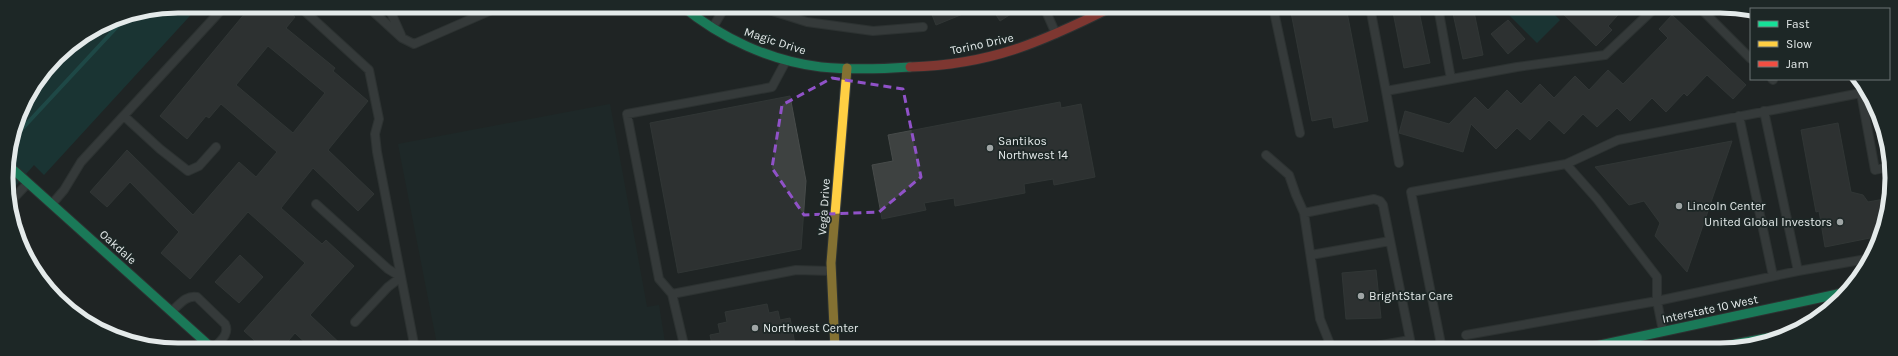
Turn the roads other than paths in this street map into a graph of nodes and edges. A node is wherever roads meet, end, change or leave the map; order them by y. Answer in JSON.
{"nodes":[{"id":1,"x":219,"y":13,"type":"edge"},
{"id":2,"x":307,"y":13,"type":"edge"},
{"id":3,"x":375,"y":13,"type":"edge"},
{"id":4,"x":391,"y":13,"type":"edge"},
{"id":5,"x":484,"y":13,"type":"edge"},
{"id":6,"x":692,"y":13,"type":"edge"},
{"id":7,"x":721,"y":13,"type":"edge"},
{"id":8,"x":783,"y":13,"type":"edge"},
{"id":9,"x":1047,"y":13,"type":"edge"},
{"id":10,"x":1100,"y":13,"type":"edge"},
{"id":11,"x":1275,"y":13,"type":"edge"},
{"id":12,"x":1371,"y":13,"type":"edge"},
{"id":13,"x":1439,"y":13,"type":"edge"},
{"id":14,"x":1650,"y":13,"type":"edge"},
{"id":15,"x":1705,"y":13,"type":"edge"},
{"id":16,"x":923,"y":27,"type":"dead end"},
{"id":17,"x":713,"y":28,"type":"junction"},
{"id":18,"x":1056,"y":35,"type":"junction"},
{"id":19,"x":402,"y":38,"type":"junction"},
{"id":20,"x":1750,"y":58,"type":"edge"},
{"id":21,"x":787,"y":59,"type":"junction"},
{"id":22,"x":847,"y":68,"type":"junction"},
{"id":23,"x":1451,"y":79,"type":"junction"},
{"id":24,"x":1386,"y":91,"type":"junction"},
{"id":25,"x":1861,"y":93,"type":"edge"},
{"id":26,"x":1864,"y":97,"type":"edge"},
{"id":27,"x":1764,"y":111,"type":"junction"},
{"id":28,"x":124,"y":116,"type":"junction"},
{"id":29,"x":1739,"y":116,"type":"junction"},
{"id":30,"x":1300,"y":133,"type":"dead end"},
{"id":31,"x":216,"y":147,"type":"dead end"},
{"id":32,"x":1266,"y":155,"type":"dead end"},
{"id":33,"x":1399,"y":163,"type":"dead end"},
{"id":34,"x":1566,"y":164,"type":"junction"},
{"id":35,"x":1885,"y":168,"type":"edge"},
{"id":36,"x":13,"y":169,"type":"edge"},
{"id":37,"x":28,"y":183,"type":"junction"},
{"id":38,"x":14,"y":198,"type":"edge"},
{"id":39,"x":52,"y":204,"type":"junction"},
{"id":40,"x":316,"y":204,"type":"dead end"},
{"id":41,"x":1304,"y":213,"type":"junction"},
{"id":42,"x":1390,"y":241,"type":"junction"},
{"id":43,"x":1311,"y":255,"type":"junction"},
{"id":44,"x":1863,"y":260,"type":"edge"},
{"id":45,"x":831,"y":271,"type":"junction"},
{"id":46,"x":1798,"y":271,"type":"junction"},
{"id":47,"x":1773,"y":276,"type":"junction"},
{"id":48,"x":401,"y":277,"type":"junction"},
{"id":49,"x":672,"y":294,"type":"junction"},
{"id":50,"x":1838,"y":294,"type":"edge"},
{"id":51,"x":1657,"y":301,"type":"junction"},
{"id":52,"x":172,"y":312,"type":"junction"},
{"id":53,"x":355,"y":322,"type":"dead end"},
{"id":54,"x":1663,"y":331,"type":"junction"},
{"id":55,"x":1466,"y":335,"type":"dead end"},
{"id":56,"x":1410,"y":340,"type":"junction"},
{"id":57,"x":206,"y":343,"type":"edge"},
{"id":58,"x":218,"y":343,"type":"edge"},
{"id":59,"x":414,"y":343,"type":"edge"},
{"id":60,"x":684,"y":343,"type":"edge"},
{"id":61,"x":834,"y":343,"type":"edge"},
{"id":62,"x":1330,"y":343,"type":"edge"},
{"id":63,"x":1393,"y":343,"type":"edge"},
{"id":64,"x":1411,"y":343,"type":"edge"},
{"id":65,"x":1441,"y":343,"type":"edge"},
{"id":66,"x":1609,"y":343,"type":"edge"}],
"edges":[{"from":1,"to":28,"type":"lane"},
{"from":2,"to":48,"type":"lane"},
{"from":3,"to":19,"type":"lane"},
{"from":4,"to":19,"type":"lane"},
{"from":5,"to":19,"type":"lane"},
{"from":6,"to":17,"type":"main road","name":"Magic Drive"},
{"from":7,"to":17,"type":"lane"},
{"from":8,"to":16,"type":"lane"},
{"from":9,"to":18,"type":"lane"},
{"from":10,"to":18,"type":"main road","name":"Torino Drive"},
{"from":11,"to":30,"type":"lane"},
{"from":12,"to":24,"type":"lane"},
{"from":13,"to":23,"type":"lane"},
{"from":14,"to":23,"type":"lane"},
{"from":15,"to":20,"type":"lane"},
{"from":17,"to":21,"type":"main road","name":"Magic Drive"},
{"from":18,"to":22,"type":"main road","name":"Torino Drive"},
{"from":21,"to":22,"type":"main road","name":"Magic Drive"},
{"from":21,"to":49,"type":"lane"},
{"from":22,"to":45,"type":"main road","name":"Vega Drive"},
{"from":23,"to":24,"type":"lane"},
{"from":24,"to":33,"type":"lane"},
{"from":25,"to":27,"type":"lane"},
{"from":26,"to":35,"type":"lane"},
{"from":27,"to":29,"type":"lane"},
{"from":27,"to":46,"type":"lane"},
{"from":28,"to":31,"type":"lane"},
{"from":28,"to":39,"type":"lane"},
{"from":29,"to":34,"type":"lane"},
{"from":29,"to":47,"type":"lane"},
{"from":32,"to":41,"type":"lane"},
{"from":34,"to":51,"type":"lane"},
{"from":34,"to":65,"type":"lane"},
{"from":36,"to":37,"type":"main road","name":"Oakdale"},
{"from":37,"to":38,"type":"lane"},
{"from":37,"to":39,"type":"main road","name":"Oakdale"},
{"from":39,"to":52,"type":"main road","name":"Oakdale"},
{"from":40,"to":48,"type":"lane"},
{"from":41,"to":42,"type":"lane"},
{"from":41,"to":43,"type":"lane"},
{"from":42,"to":43,"type":"lane"},
{"from":42,"to":56,"type":"lane"},
{"from":43,"to":62,"type":"lane"},
{"from":44,"to":46,"type":"lane"},
{"from":45,"to":49,"type":"lane"},
{"from":45,"to":61,"type":"main road","name":"Vega Drive"},
{"from":46,"to":47,"type":"lane"},
{"from":47,"to":51,"type":"lane"},
{"from":48,"to":53,"type":"lane"},
{"from":48,"to":59,"type":"lane"},
{"from":49,"to":60,"type":"lane"},
{"from":50,"to":54,"type":"main road","name":"Interstate 10 West"},
{"from":51,"to":54,"type":"lane"},
{"from":51,"to":55,"type":"lane"},
{"from":52,"to":57,"type":"main road","name":"Oakdale"},
{"from":52,"to":58,"type":"lane"},
{"from":54,"to":66,"type":"main road","name":"Interstate 10 West"},
{"from":56,"to":63,"type":"lane"},
{"from":56,"to":64,"type":"lane"}]}
